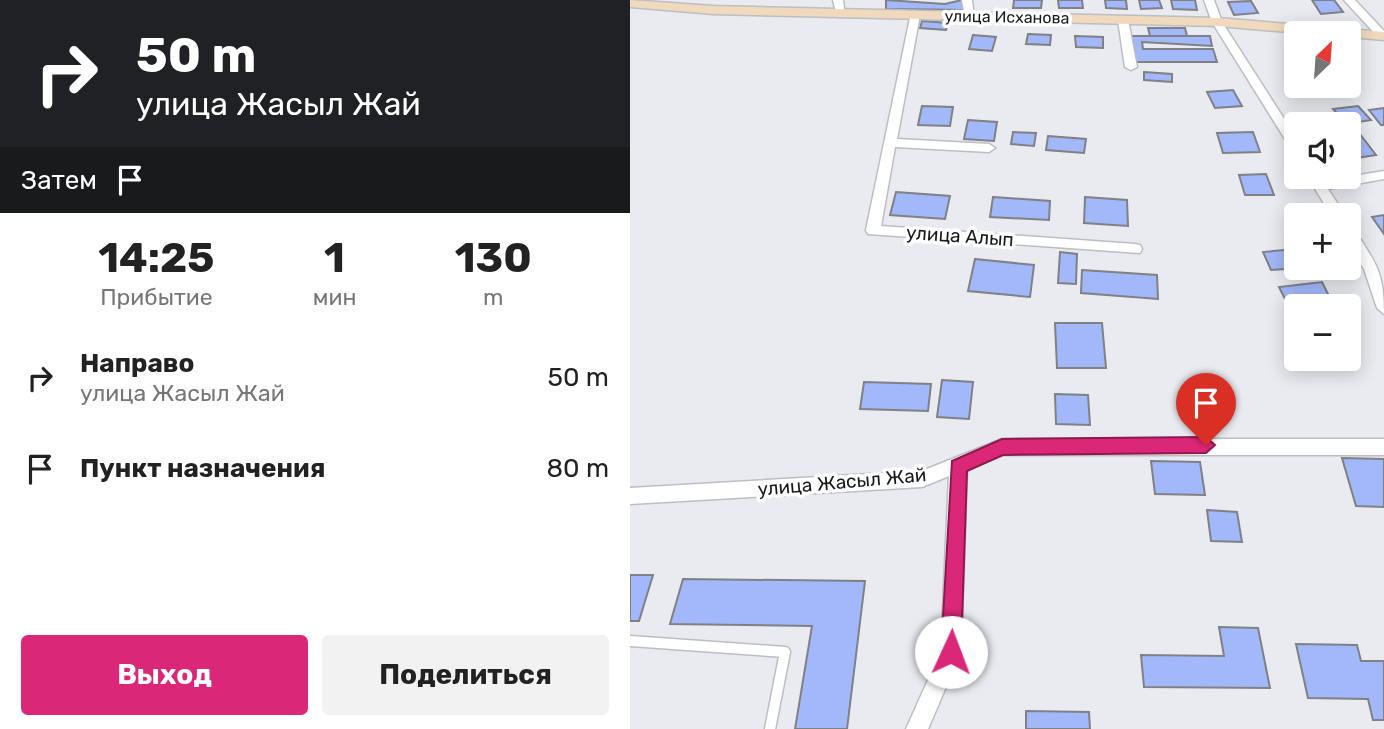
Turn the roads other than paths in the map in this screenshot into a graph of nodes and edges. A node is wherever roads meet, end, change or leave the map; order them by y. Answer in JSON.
{"nodes":[{"id":1,"x":967,"y":0,"type":"edge"},
{"id":2,"x":1209,"y":0,"type":"edge"},
{"id":3,"x":1349,"y":0,"type":"edge"},
{"id":4,"x":630,"y":3,"type":"edge"},
{"id":5,"x":714,"y":5,"type":"edge"},
{"id":6,"x":839,"y":7,"type":"edge"},
{"id":7,"x":915,"y":15,"type":"junction"},
{"id":8,"x":970,"y":16,"type":"junction"},
{"id":9,"x":1123,"y":20,"type":"junction"},
{"id":10,"x":1217,"y":22,"type":"junction"},
{"id":11,"x":1382,"y":35,"type":"edge"},
{"id":12,"x":1131,"y":68,"type":"dead end"},
{"id":13,"x":1284,"y":128,"type":"edge"},
{"id":14,"x":890,"y":143,"type":"junction"},
{"id":15,"x":989,"y":148,"type":"dead end"},
{"id":16,"x":1384,"y":175,"type":"edge"},
{"id":17,"x":1361,"y":177,"type":"edge"},
{"id":18,"x":1361,"y":247,"type":"edge"},
{"id":19,"x":1135,"y":249,"type":"dead end"},
{"id":20,"x":1378,"y":267,"type":"edge"},
{"id":21,"x":1384,"y":308,"type":"edge"},
{"id":22,"x":1384,"y":447,"type":"edge"},
{"id":23,"x":958,"y":466,"type":"junction"},
{"id":24,"x":630,"y":496,"type":"edge"},
{"id":25,"x":630,"y":641,"type":"edge"},
{"id":26,"x":770,"y":729,"type":"edge"},
{"id":27,"x":917,"y":729,"type":"edge"}],
"edges":[{"from":1,"to":8,"type":"street"},
{"from":2,"to":10,"type":"street"},
{"from":3,"to":11,"type":"street"},
{"from":4,"to":5,"type":"main road","name":"улица Исханова"},
{"from":5,"to":6,"type":"main road","name":"улица Исханова"},
{"from":6,"to":7,"type":"main road","name":"улица Исханова"},
{"from":7,"to":8,"type":"main road","name":"улица Исханова"},
{"from":7,"to":14,"type":"street","name":"улица Алып"},
{"from":8,"to":9,"type":"main road","name":"улица Исханова"},
{"from":9,"to":10,"type":"main road","name":"улица Исханова"},
{"from":9,"to":12,"type":"street"},
{"from":10,"to":11,"type":"main road","name":"улица Исханова"},
{"from":10,"to":13,"type":"street"},
{"from":14,"to":15,"type":"street"},
{"from":14,"to":19,"type":"street","name":"улица Алып"},
{"from":16,"to":17,"type":"street"},
{"from":18,"to":20,"type":"street"},
{"from":20,"to":21,"type":"street"},
{"from":22,"to":23,"type":"street","name":"улица Жасыл Жай"},
{"from":23,"to":24,"type":"street","name":"улица Жасыл Жай"},
{"from":23,"to":27,"type":"street"},
{"from":25,"to":26,"type":"lane"}]}
